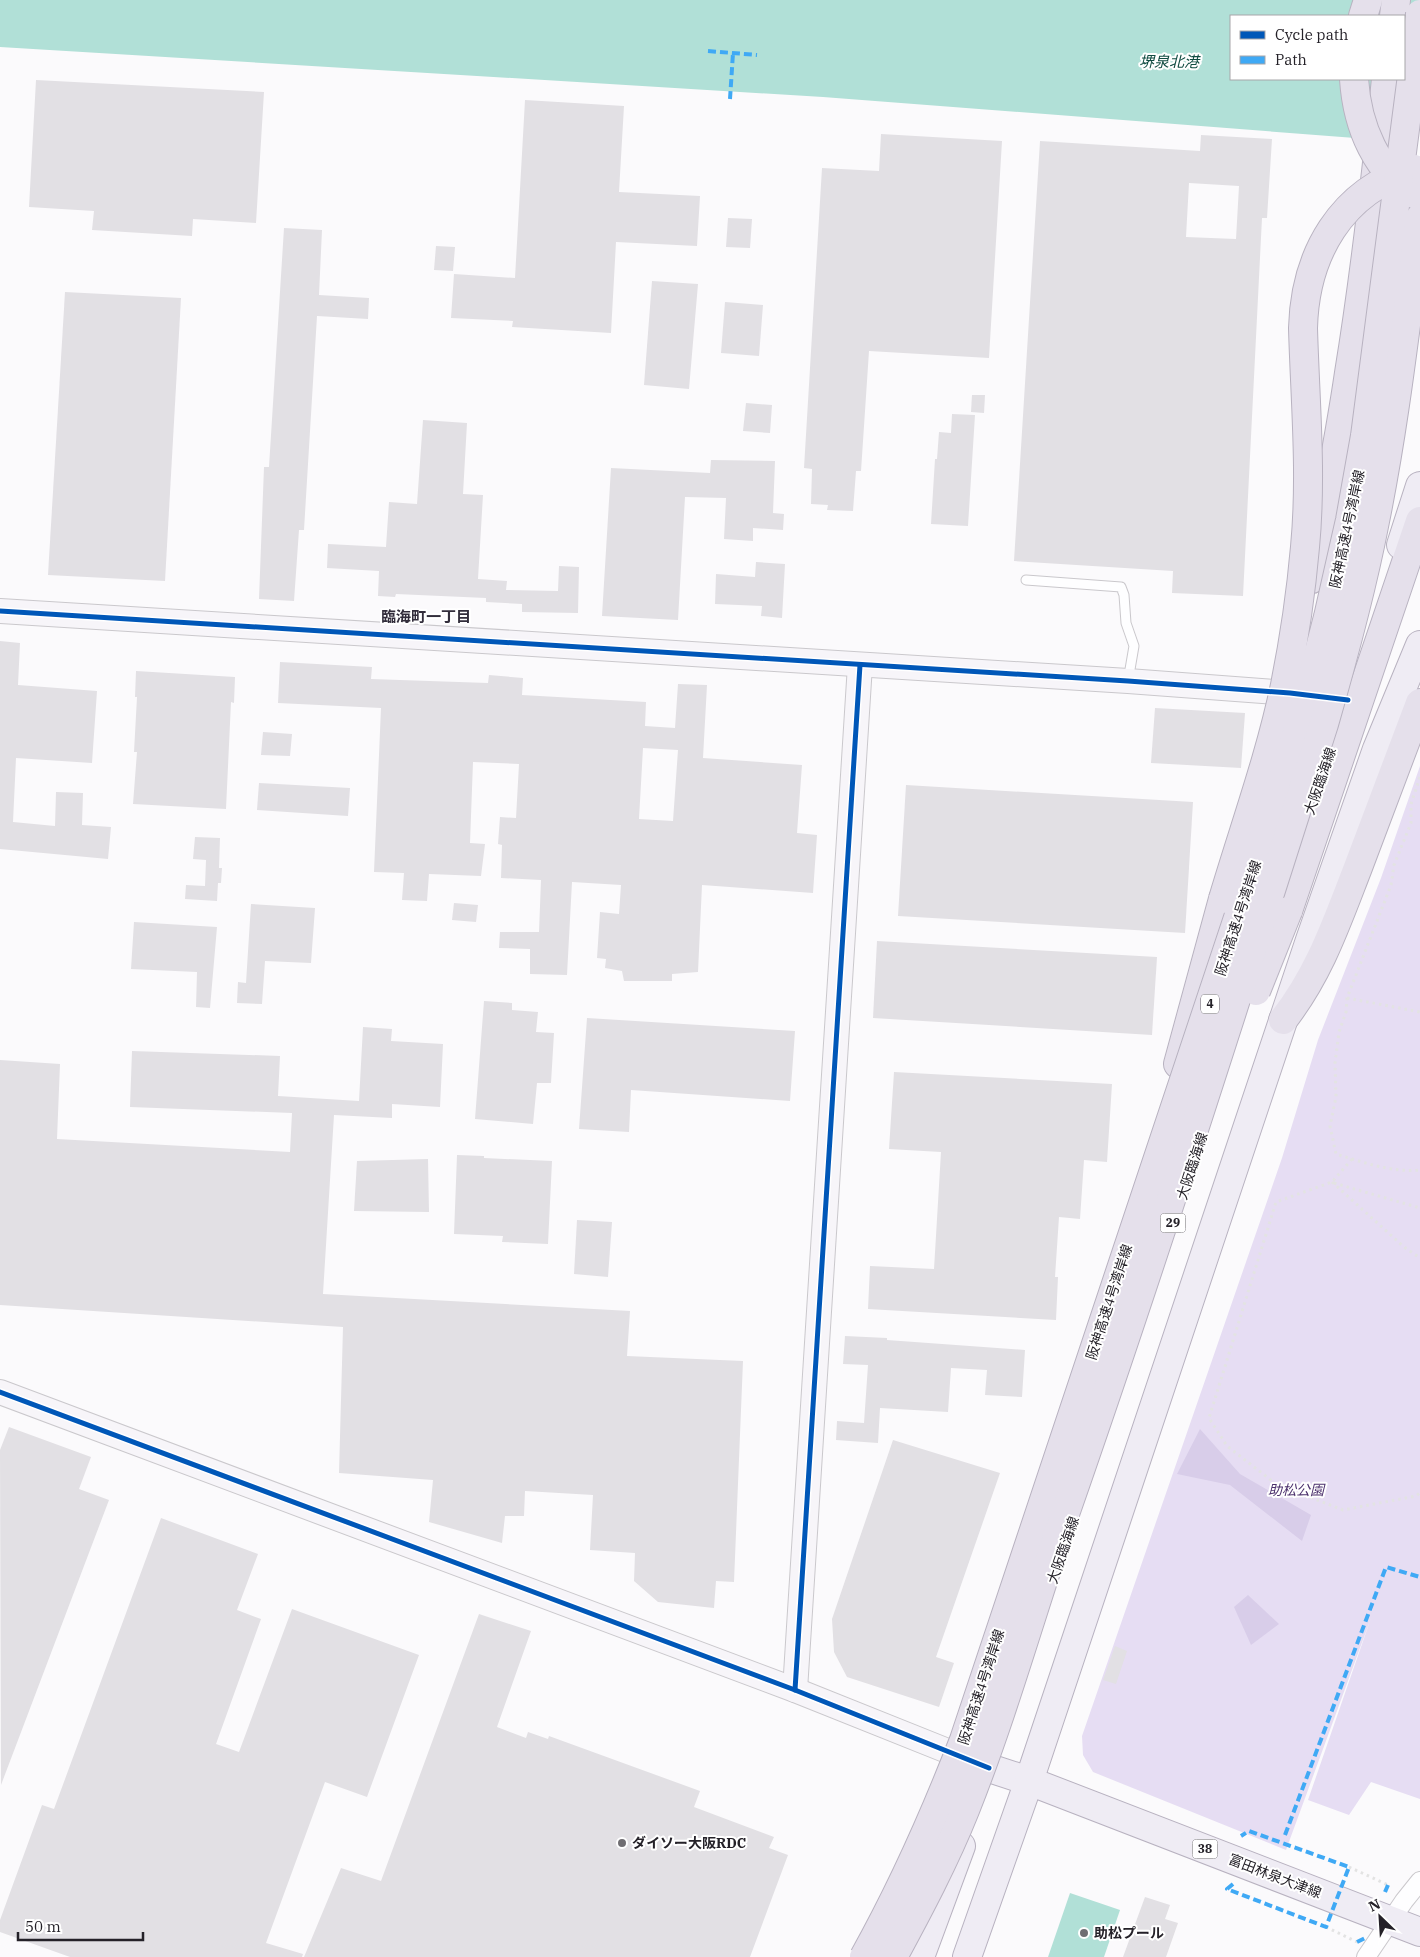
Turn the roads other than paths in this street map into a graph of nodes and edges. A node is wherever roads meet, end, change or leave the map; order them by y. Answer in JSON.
{"nodes":[{"id":1,"x":1368,"y":0,"type":"edge"},
{"id":2,"x":1396,"y":0,"type":"edge"},
{"id":3,"x":1420,"y":14,"type":"edge"},
{"id":4,"x":1363,"y":15,"type":"edge"},
{"id":5,"x":1394,"y":15,"type":"edge"},
{"id":6,"x":1354,"y":80,"type":"edge"},
{"id":7,"x":1386,"y":80,"type":"edge"},
{"id":8,"x":1420,"y":167,"type":"edge"},
{"id":9,"x":1420,"y":197,"type":"edge"},
{"id":10,"x":1420,"y":218,"type":"edge"},
{"id":11,"x":1420,"y":486,"type":"edge"},
{"id":12,"x":1420,"y":521,"type":"edge"},
{"id":13,"x":1026,"y":580,"type":"dead end"},
{"id":14,"x":0,"y":611,"type":"edge"},
{"id":15,"x":1420,"y":646,"type":"edge"},
{"id":16,"x":860,"y":665,"type":"junction"},
{"id":17,"x":1128,"y":681,"type":"junction"},
{"id":18,"x":1290,"y":693,"type":"junction"},
{"id":19,"x":1348,"y":700,"type":"junction"},
{"id":20,"x":1420,"y":703,"type":"edge"},
{"id":21,"x":1283,"y":1020,"type":"junction"},
{"id":22,"x":1183,"y":1162,"type":"junction"},
{"id":23,"x":1184,"y":1189,"type":"junction"},
{"id":24,"x":1139,"y":1213,"type":"junction"},
{"id":25,"x":1116,"y":1369,"type":"junction"},
{"id":26,"x":0,"y":1392,"type":"edge"},
{"id":27,"x":795,"y":1690,"type":"junction"},
{"id":28,"x":990,"y":1768,"type":"junction"},
{"id":29,"x":1029,"y":1781,"type":"junction"},
{"id":30,"x":1420,"y":1881,"type":"edge"},
{"id":31,"x":1392,"y":1921,"type":"junction"},
{"id":32,"x":1420,"y":1932,"type":"edge"},
{"id":33,"x":1362,"y":1950,"type":"edge"},
{"id":34,"x":864,"y":1957,"type":"edge"},
{"id":35,"x":893,"y":1957,"type":"edge"},
{"id":36,"x":920,"y":1957,"type":"edge"},
{"id":37,"x":967,"y":1957,"type":"edge"}],
"edges":[{"from":1,"to":4,"type":"highway"},
{"from":2,"to":5,"type":"highway"},
{"from":3,"to":24,"type":"highway","name":"阪神高速4号湾岸線","number":"4","bridge":true},
{"from":6,"to":9,"type":"highway","bridge":true},
{"from":7,"to":18,"type":"highway","bridge":true},
{"from":8,"to":24,"type":"highway","bridge":true},
{"from":10,"to":22,"type":"highway","name":"阪神高速4号湾岸線","number":"4","bridge":true},
{"from":11,"to":19,"type":"main road","name":"大阪臨海線","number":"29"},
{"from":12,"to":25,"type":"highway","bridge":true},
{"from":13,"to":17,"type":"lane"},
{"from":14,"to":16,"type":"street"},
{"from":15,"to":21,"type":"main road"},
{"from":16,"to":17,"type":"street"},
{"from":16,"to":27,"type":"street"},
{"from":17,"to":18,"type":"street"},
{"from":18,"to":19,"type":"street"},
{"from":18,"to":22,"type":"main road"},
{"from":19,"to":23,"type":"main road","name":"大阪臨海線","number":"29"},
{"from":20,"to":21,"type":"highway"},
{"from":21,"to":29,"type":"main road"},
{"from":22,"to":23,"type":"main road"},
{"from":22,"to":25,"type":"highway","name":"阪神高速4号湾岸線","number":"4","bridge":true},
{"from":23,"to":28,"type":"main road","name":"大阪臨海線","number":"29"},
{"from":24,"to":34,"type":"highway","name":"阪神高速4号湾岸線","number":"4","bridge":true},
{"from":25,"to":35,"type":"highway","name":"阪神高速4号湾岸線","number":"4","bridge":true},
{"from":26,"to":27,"type":"street"},
{"from":27,"to":28,"type":"street"},
{"from":28,"to":29,"type":"main road","name":"富田林泉大津線","number":"38"},
{"from":28,"to":36,"type":"main road","name":"大阪臨海線","number":"29"},
{"from":29,"to":31,"type":"main road","name":"富田林泉大津線","number":"38"},
{"from":29,"to":37,"type":"main road"},
{"from":30,"to":31,"type":"street"},
{"from":31,"to":32,"type":"main road","name":"富田林泉大津線","number":"38"},
{"from":31,"to":33,"type":"street"}]}
